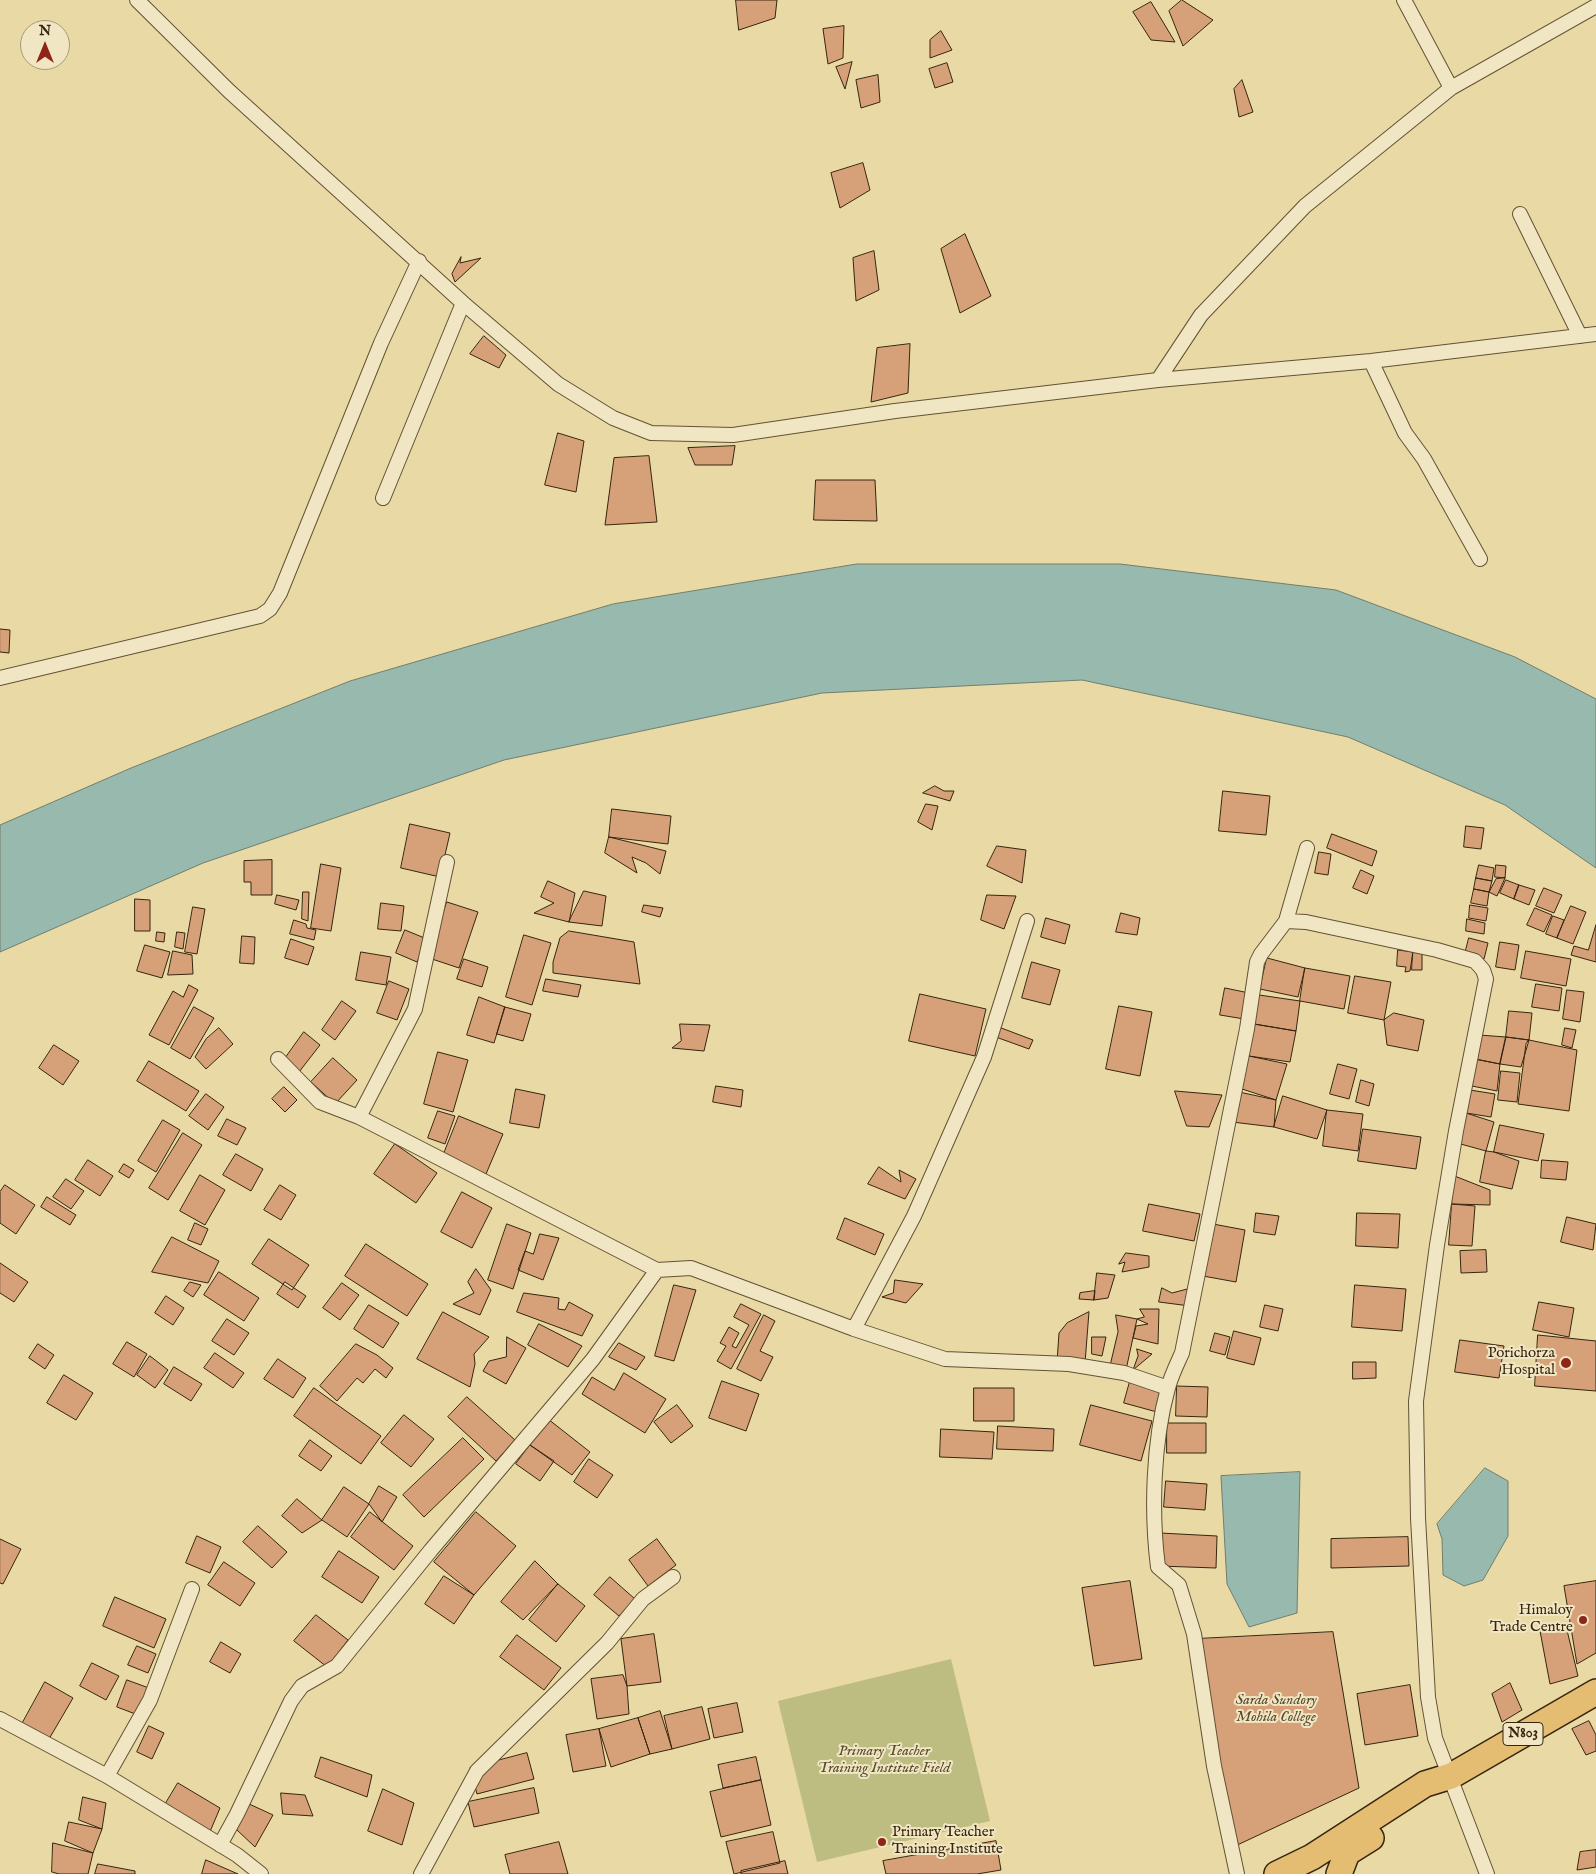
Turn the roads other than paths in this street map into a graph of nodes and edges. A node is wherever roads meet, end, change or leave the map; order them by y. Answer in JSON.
{"nodes":[{"id":1,"x":137,"y":0,"type":"edge"},
{"id":2,"x":1404,"y":0,"type":"edge"},
{"id":3,"x":1596,"y":6,"type":"edge"},
{"id":4,"x":1451,"y":88,"type":"junction"},
{"id":5,"x":1520,"y":214,"type":"dead end"},
{"id":6,"x":419,"y":262,"type":"junction"},
{"id":7,"x":463,"y":303,"type":"junction"},
{"id":8,"x":1596,"y":334,"type":"edge"},
{"id":9,"x":1580,"y":336,"type":"junction"},
{"id":10,"x":1371,"y":362,"type":"junction"},
{"id":11,"x":1158,"y":380,"type":"junction"},
{"id":12,"x":383,"y":498,"type":"dead end"},
{"id":13,"x":1480,"y":559,"type":"dead end"},
{"id":14,"x":0,"y":678,"type":"edge"},
{"id":15,"x":1307,"y":848,"type":"dead end"},
{"id":16,"x":447,"y":862,"type":"dead end"},
{"id":17,"x":1027,"y":921,"type":"dead end"},
{"id":18,"x":1286,"y":921,"type":"junction"},
{"id":19,"x":278,"y":1059,"type":"dead end"},
{"id":20,"x":359,"y":1117,"type":"junction"},
{"id":21,"x":657,"y":1270,"type":"junction"},
{"id":22,"x":854,"y":1329,"type":"junction"},
{"id":23,"x":1168,"y":1388,"type":"junction"},
{"id":24,"x":673,"y":1577,"type":"dead end"},
{"id":25,"x":192,"y":1589,"type":"dead end"},
{"id":26,"x":1596,"y":1692,"type":"edge"},
{"id":27,"x":0,"y":1719,"type":"edge"},
{"id":28,"x":107,"y":1776,"type":"junction"},
{"id":29,"x":1451,"y":1776,"type":"junction"},
{"id":30,"x":220,"y":1845,"type":"junction"},
{"id":31,"x":1317,"y":1866,"type":"edge"},
{"id":32,"x":1280,"y":1873,"type":"edge"},
{"id":33,"x":261,"y":1874,"type":"edge"},
{"id":34,"x":421,"y":1874,"type":"edge"},
{"id":35,"x":1237,"y":1874,"type":"edge"},
{"id":36,"x":1339,"y":1874,"type":"edge"},
{"id":37,"x":1487,"y":1874,"type":"edge"}],
"edges":[{"from":1,"to":6,"type":"street"},
{"from":2,"to":4,"type":"street"},
{"from":3,"to":4,"type":"street"},
{"from":4,"to":11,"type":"street"},
{"from":5,"to":9,"type":"street"},
{"from":6,"to":7,"type":"street"},
{"from":6,"to":14,"type":"street"},
{"from":7,"to":11,"type":"street"},
{"from":7,"to":12,"type":"street"},
{"from":8,"to":9,"type":"street"},
{"from":9,"to":10,"type":"street"},
{"from":10,"to":11,"type":"street"},
{"from":10,"to":13,"type":"street"},
{"from":15,"to":18,"type":"street"},
{"from":16,"to":20,"type":"street"},
{"from":17,"to":22,"type":"street"},
{"from":18,"to":23,"type":"street"},
{"from":18,"to":29,"type":"street"},
{"from":19,"to":20,"type":"street"},
{"from":20,"to":21,"type":"street"},
{"from":21,"to":22,"type":"street"},
{"from":21,"to":30,"type":"street"},
{"from":22,"to":23,"type":"street"},
{"from":23,"to":35,"type":"street"},
{"from":24,"to":34,"type":"street"},
{"from":25,"to":28,"type":"street"},
{"from":26,"to":29,"type":"highway","number":"N803"},
{"from":27,"to":28,"type":"street"},
{"from":28,"to":30,"type":"street"},
{"from":29,"to":31,"type":"highway","number":"N803"},
{"from":29,"to":36,"type":"highway","number":"N803"},
{"from":29,"to":37,"type":"street"},
{"from":30,"to":33,"type":"street"},
{"from":31,"to":32,"type":"highway","number":"N803"}]}
